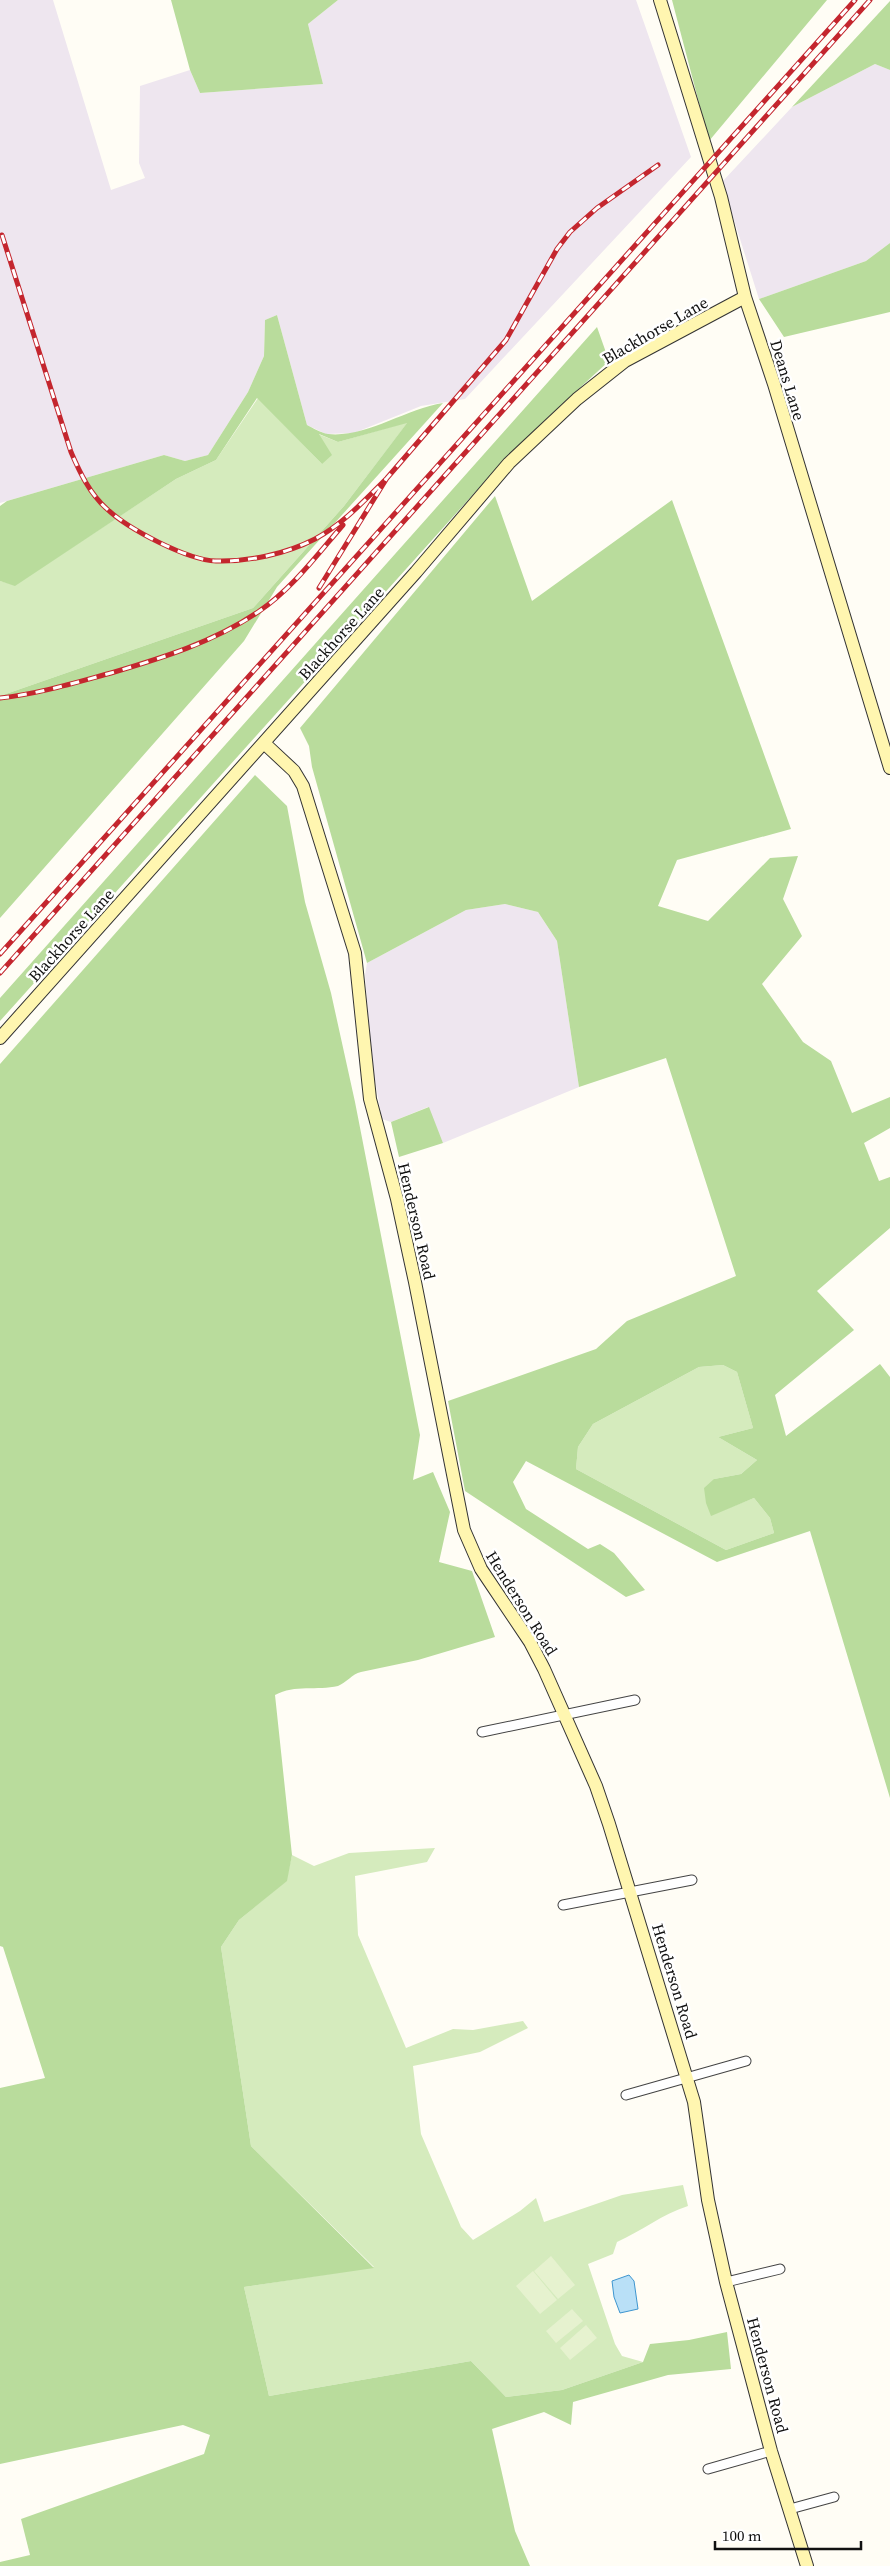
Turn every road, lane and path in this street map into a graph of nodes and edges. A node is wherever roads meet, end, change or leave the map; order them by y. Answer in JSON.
{"nodes":[{"id":1,"x":660,"y":0,"type":"edge"},
{"id":2,"x":745,"y":297,"type":"junction"},
{"id":3,"x":264,"y":743,"type":"junction"},
{"id":4,"x":890,"y":768,"type":"edge"},
{"id":5,"x":0,"y":1038,"type":"edge"},
{"id":6,"x":634,"y":1700,"type":"dead end"},
{"id":7,"x":565,"y":1714,"type":"junction"},
{"id":8,"x":482,"y":1732,"type":"dead end"},
{"id":9,"x":692,"y":1880,"type":"dead end"},
{"id":10,"x":631,"y":1892,"type":"junction"},
{"id":11,"x":563,"y":1905,"type":"dead end"},
{"id":12,"x":746,"y":2061,"type":"dead end"},
{"id":13,"x":688,"y":2078,"type":"junction"},
{"id":14,"x":626,"y":2095,"type":"dead end"},
{"id":15,"x":780,"y":2269,"type":"dead end"},
{"id":16,"x":726,"y":2282,"type":"junction"},
{"id":17,"x":772,"y":2451,"type":"junction"},
{"id":18,"x":708,"y":2469,"type":"dead end"},
{"id":19,"x":834,"y":2497,"type":"dead end"},
{"id":20,"x":790,"y":2509,"type":"junction"},
{"id":21,"x":807,"y":2566,"type":"edge"}],
"edges":[{"from":1,"to":2,"type":"street","name":"Deans Lane"},
{"from":2,"to":3,"type":"street","name":"Blackhorse Lane"},
{"from":2,"to":4,"type":"street","name":"Deans Lane"},
{"from":3,"to":5,"type":"street","name":"Blackhorse Lane"},
{"from":3,"to":7,"type":"street","name":"Henderson Road"},
{"from":6,"to":7,"type":"street"},
{"from":7,"to":8,"type":"street"},
{"from":7,"to":10,"type":"street","name":"Henderson Road"},
{"from":9,"to":10,"type":"street"},
{"from":10,"to":11,"type":"street"},
{"from":10,"to":13,"type":"street","name":"Henderson Road"},
{"from":12,"to":13,"type":"street"},
{"from":13,"to":14,"type":"street"},
{"from":13,"to":16,"type":"street","name":"Henderson Road"},
{"from":15,"to":16,"type":"street"},
{"from":16,"to":17,"type":"street","name":"Henderson Road"},
{"from":17,"to":18,"type":"street"},
{"from":17,"to":20,"type":"street","name":"Henderson Road"},
{"from":19,"to":20,"type":"street"},
{"from":20,"to":21,"type":"street","name":"Henderson Road"}]}
